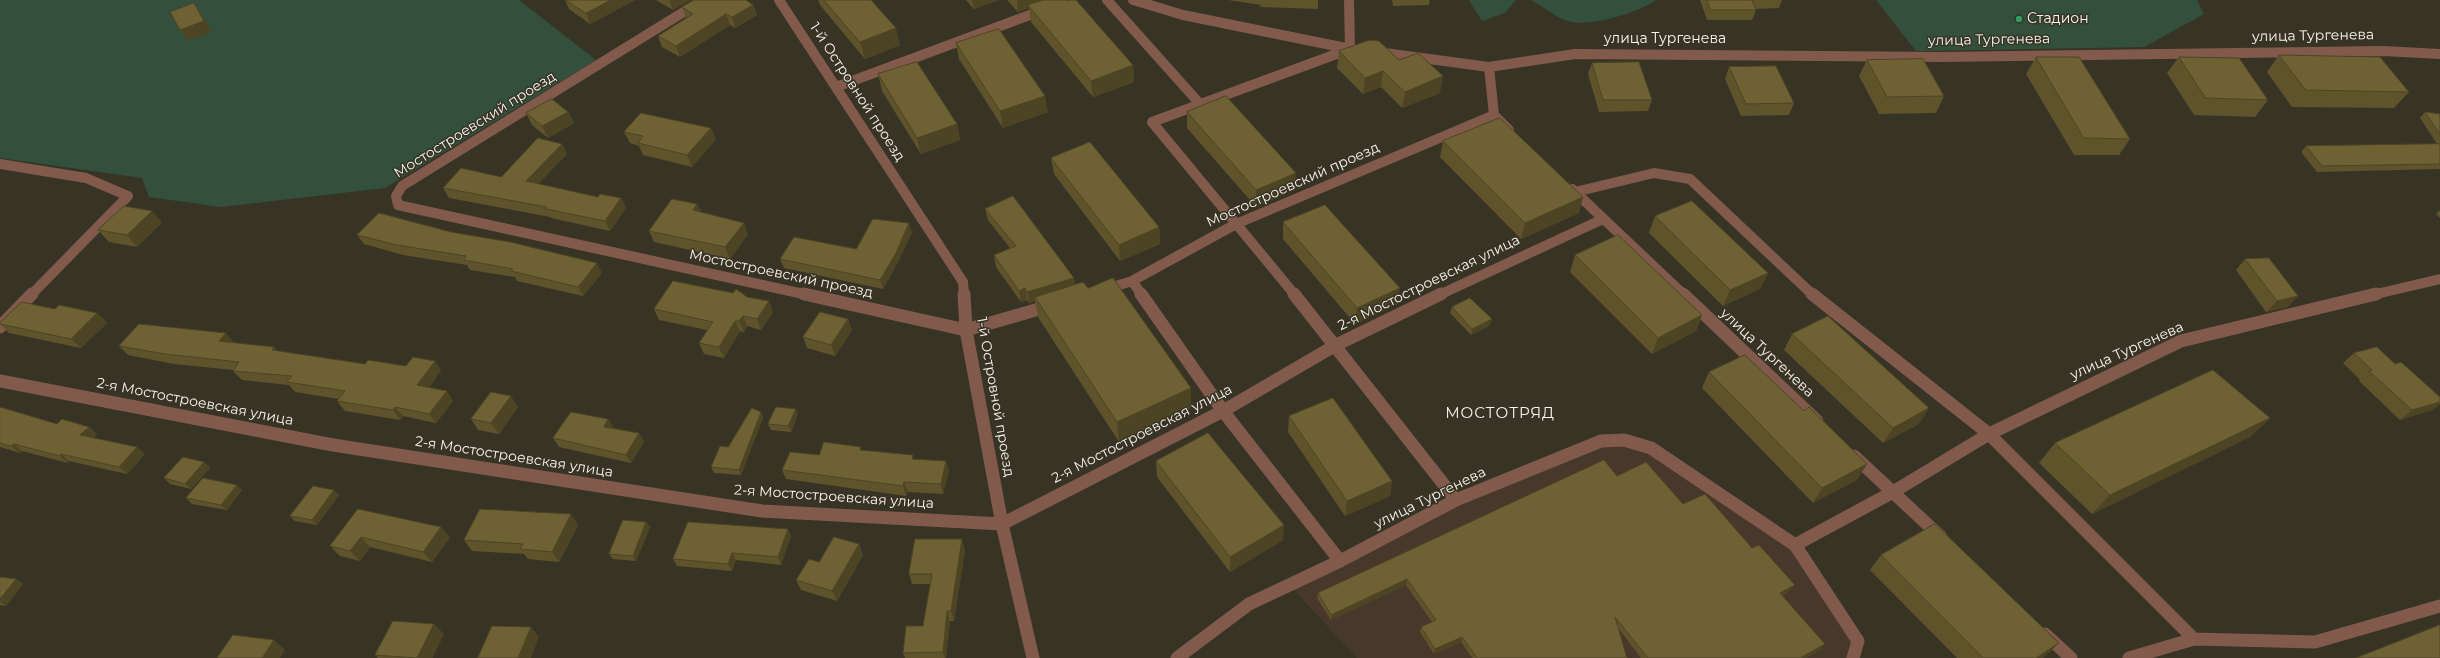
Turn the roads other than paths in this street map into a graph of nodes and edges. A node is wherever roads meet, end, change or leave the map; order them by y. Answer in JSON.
{"nodes":[{"id":1,"x":703,"y":0,"type":"edge"},
{"id":2,"x":779,"y":0,"type":"edge"},
{"id":3,"x":1070,"y":0,"type":"edge"},
{"id":4,"x":1107,"y":0,"type":"edge"},
{"id":5,"x":1133,"y":0,"type":"edge"},
{"id":6,"x":1349,"y":0,"type":"edge"},
{"id":7,"x":1358,"y":50,"type":"junction"},
{"id":8,"x":2440,"y":54,"type":"edge"},
{"id":9,"x":1489,"y":67,"type":"junction"},
{"id":10,"x":836,"y":87,"type":"junction"},
{"id":11,"x":1200,"y":104,"type":"junction"},
{"id":12,"x":1494,"y":115,"type":"junction"},
{"id":13,"x":1517,"y":137,"type":"edge"},
{"id":14,"x":0,"y":164,"type":"edge"},
{"id":15,"x":1563,"y":181,"type":"edge"},
{"id":16,"x":1575,"y":192,"type":"junction"},
{"id":17,"x":1603,"y":219,"type":"junction"},
{"id":18,"x":1236,"y":224,"type":"junction"},
{"id":19,"x":2440,"y":278,"type":"edge"},
{"id":20,"x":1132,"y":281,"type":"junction"},
{"id":21,"x":1088,"y":294,"type":"edge"},
{"id":22,"x":1065,"y":301,"type":"edge"},
{"id":23,"x":0,"y":327,"type":"edge"},
{"id":24,"x":966,"y":330,"type":"junction"},
{"id":25,"x":1336,"y":345,"type":"junction"},
{"id":26,"x":0,"y":381,"type":"edge"},
{"id":27,"x":1223,"y":412,"type":"junction"},
{"id":28,"x":1829,"y":432,"type":"edge"},
{"id":29,"x":1989,"y":434,"type":"junction"},
{"id":30,"x":1846,"y":448,"type":"edge"},
{"id":31,"x":1893,"y":492,"type":"junction"},
{"id":32,"x":1456,"y":500,"type":"junction"},
{"id":33,"x":1002,"y":524,"type":"junction"},
{"id":34,"x":1795,"y":545,"type":"junction"},
{"id":35,"x":1950,"y":546,"type":"edge"},
{"id":36,"x":1340,"y":561,"type":"junction"},
{"id":37,"x":2440,"y":606,"type":"edge"},
{"id":38,"x":2036,"y":626,"type":"edge"},
{"id":39,"x":2194,"y":640,"type":"junction"},
{"id":40,"x":1033,"y":658,"type":"edge"},
{"id":41,"x":1177,"y":658,"type":"edge"},
{"id":42,"x":1853,"y":658,"type":"edge"},
{"id":43,"x":2071,"y":658,"type":"edge"},
{"id":44,"x":2128,"y":658,"type":"edge"}],
"edges":[{"from":1,"to":24,"type":"street","name":"Мостостроевский проезд"},
{"from":2,"to":10,"type":"street","name":"1-й Островной проезд"},
{"from":3,"to":10,"type":"street"},
{"from":4,"to":11,"type":"street"},
{"from":5,"to":7,"type":"street","name":"улица Тургенева"},
{"from":6,"to":7,"type":"street"},
{"from":7,"to":9,"type":"street","name":"улица Тургенева"},
{"from":7,"to":11,"type":"street"},
{"from":8,"to":9,"type":"street","name":"улица Тургенева"},
{"from":9,"to":12,"type":"street"},
{"from":10,"to":24,"type":"street","name":"1-й Островной проезд"},
{"from":11,"to":18,"type":"street"},
{"from":12,"to":13,"type":"street"},
{"from":12,"to":18,"type":"street","name":"Мостостроевский проезд"},
{"from":14,"to":23,"type":"street"},
{"from":15,"to":16,"type":"street","name":"улица Тургенева"},
{"from":16,"to":17,"type":"street","name":"улица Тургенева"},
{"from":16,"to":29,"type":"street"},
{"from":17,"to":25,"type":"street","name":"2-я Мостостроевская улица"},
{"from":17,"to":28,"type":"street","name":"улица Тургенева"},
{"from":18,"to":20,"type":"street","name":"Мостостроевский проезд"},
{"from":18,"to":25,"type":"street"},
{"from":19,"to":29,"type":"street","name":"улица Тургенева"},
{"from":20,"to":21,"type":"street","name":"Мостостроевский проезд"},
{"from":20,"to":27,"type":"street"},
{"from":22,"to":24,"type":"street","name":"Мостостроевский проезд"},
{"from":24,"to":33,"type":"street","name":"1-й Островной проезд"},
{"from":25,"to":27,"type":"street","name":"2-я Мостостроевская улица"},
{"from":25,"to":32,"type":"street"},
{"from":26,"to":33,"type":"street","name":"2-я Мостостроевская улица"},
{"from":27,"to":33,"type":"street","name":"2-я Мостостроевская улица"},
{"from":27,"to":36,"type":"street"},
{"from":29,"to":31,"type":"street","name":"улица Тургенева"},
{"from":29,"to":39,"type":"street"},
{"from":30,"to":31,"type":"street"},
{"from":31,"to":34,"type":"street","name":"улица Тургенева"},
{"from":31,"to":35,"type":"street"},
{"from":32,"to":34,"type":"street","name":"улица Тургенева"},
{"from":32,"to":36,"type":"street","name":"улица Тургенева"},
{"from":33,"to":40,"type":"street","name":"1-й Островной проезд"},
{"from":34,"to":42,"type":"street"},
{"from":36,"to":41,"type":"street","name":"улица Тургенева"},
{"from":37,"to":39,"type":"street"},
{"from":38,"to":43,"type":"street"},
{"from":39,"to":44,"type":"street"}]}
